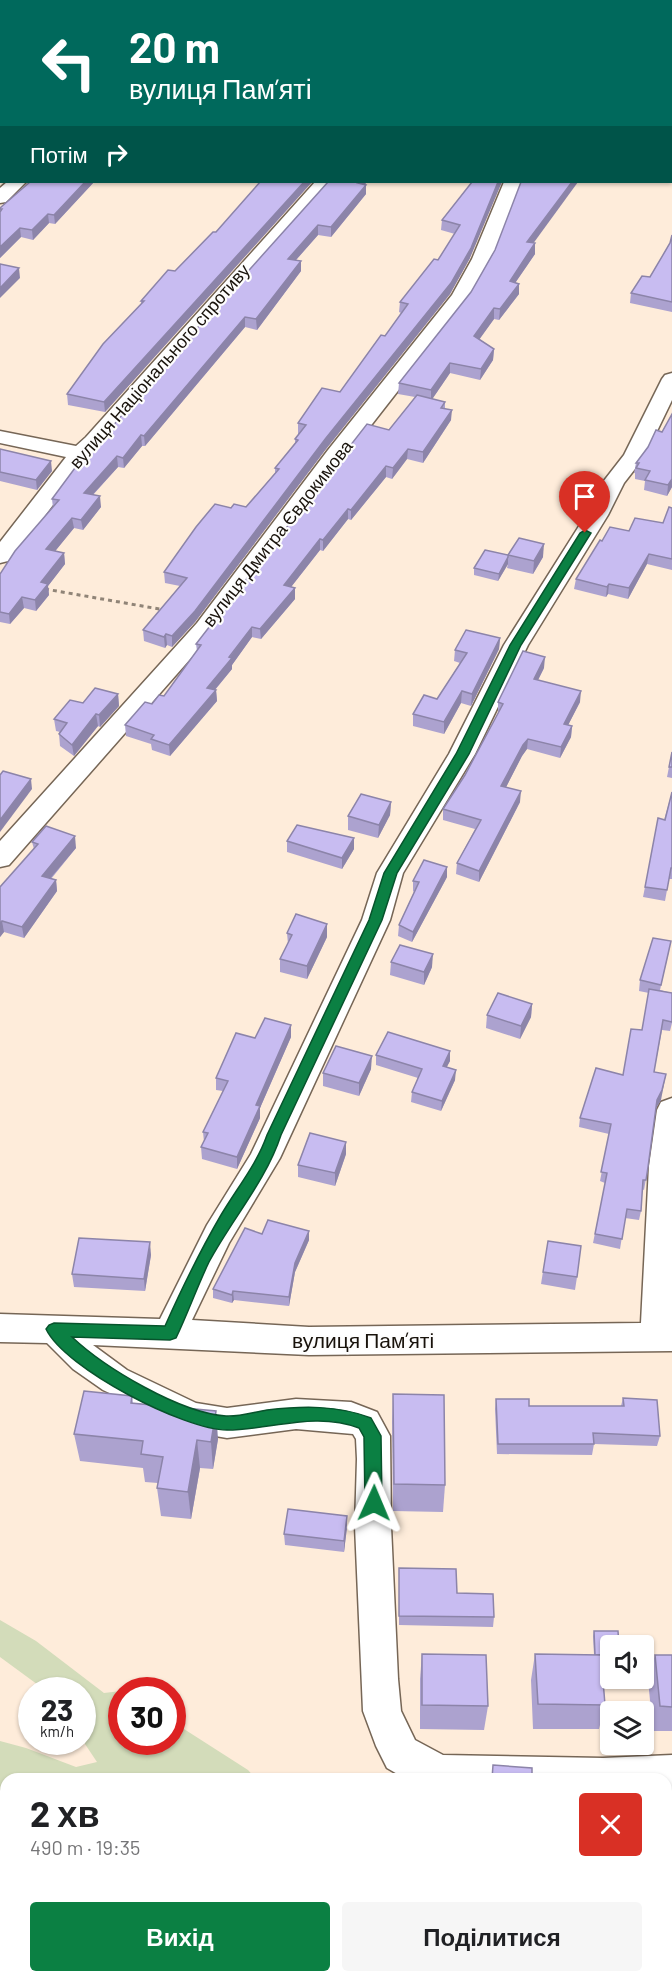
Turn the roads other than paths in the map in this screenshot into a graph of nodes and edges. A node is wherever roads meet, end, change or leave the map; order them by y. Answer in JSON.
{"nodes":[{"id":1,"x":16,"y":183,"type":"edge"},
{"id":2,"x":323,"y":183,"type":"edge"},
{"id":3,"x":513,"y":183,"type":"edge"},
{"id":4,"x":0,"y":198,"type":"edge"},
{"id":5,"x":672,"y":379,"type":"edge"},
{"id":6,"x":0,"y":437,"type":"edge"},
{"id":7,"x":80,"y":453,"type":"junction"},
{"id":8,"x":0,"y":556,"type":"edge"},
{"id":9,"x":0,"y":858,"type":"edge"},
{"id":10,"x":672,"y":1110,"type":"edge"},
{"id":11,"x":0,"y":1328,"type":"edge"},
{"id":12,"x":54,"y":1329,"type":"junction"},
{"id":13,"x":170,"y":1333,"type":"junction"},
{"id":14,"x":664,"y":1337,"type":"edge"},
{"id":15,"x":440,"y":1773,"type":"edge"}],
"edges":[{"from":1,"to":4,"type":"street"},
{"from":2,"to":7,"type":"street","name":"вулиця Національного спротиву"},
{"from":3,"to":9,"type":"street","name":"вулиця Дмитра Євдокимова"},
{"from":5,"to":13,"type":"street"},
{"from":6,"to":7,"type":"street"},
{"from":7,"to":8,"type":"street","name":"вулиця Національного спротиву"},
{"from":10,"to":14,"type":"street"},
{"from":11,"to":12,"type":"street","name":"вулиця Памʼяті"},
{"from":12,"to":13,"type":"street","name":"вулиця Памʼяті"},
{"from":12,"to":15,"type":"street"},
{"from":13,"to":14,"type":"street","name":"вулиця Памʼяті"}]}
